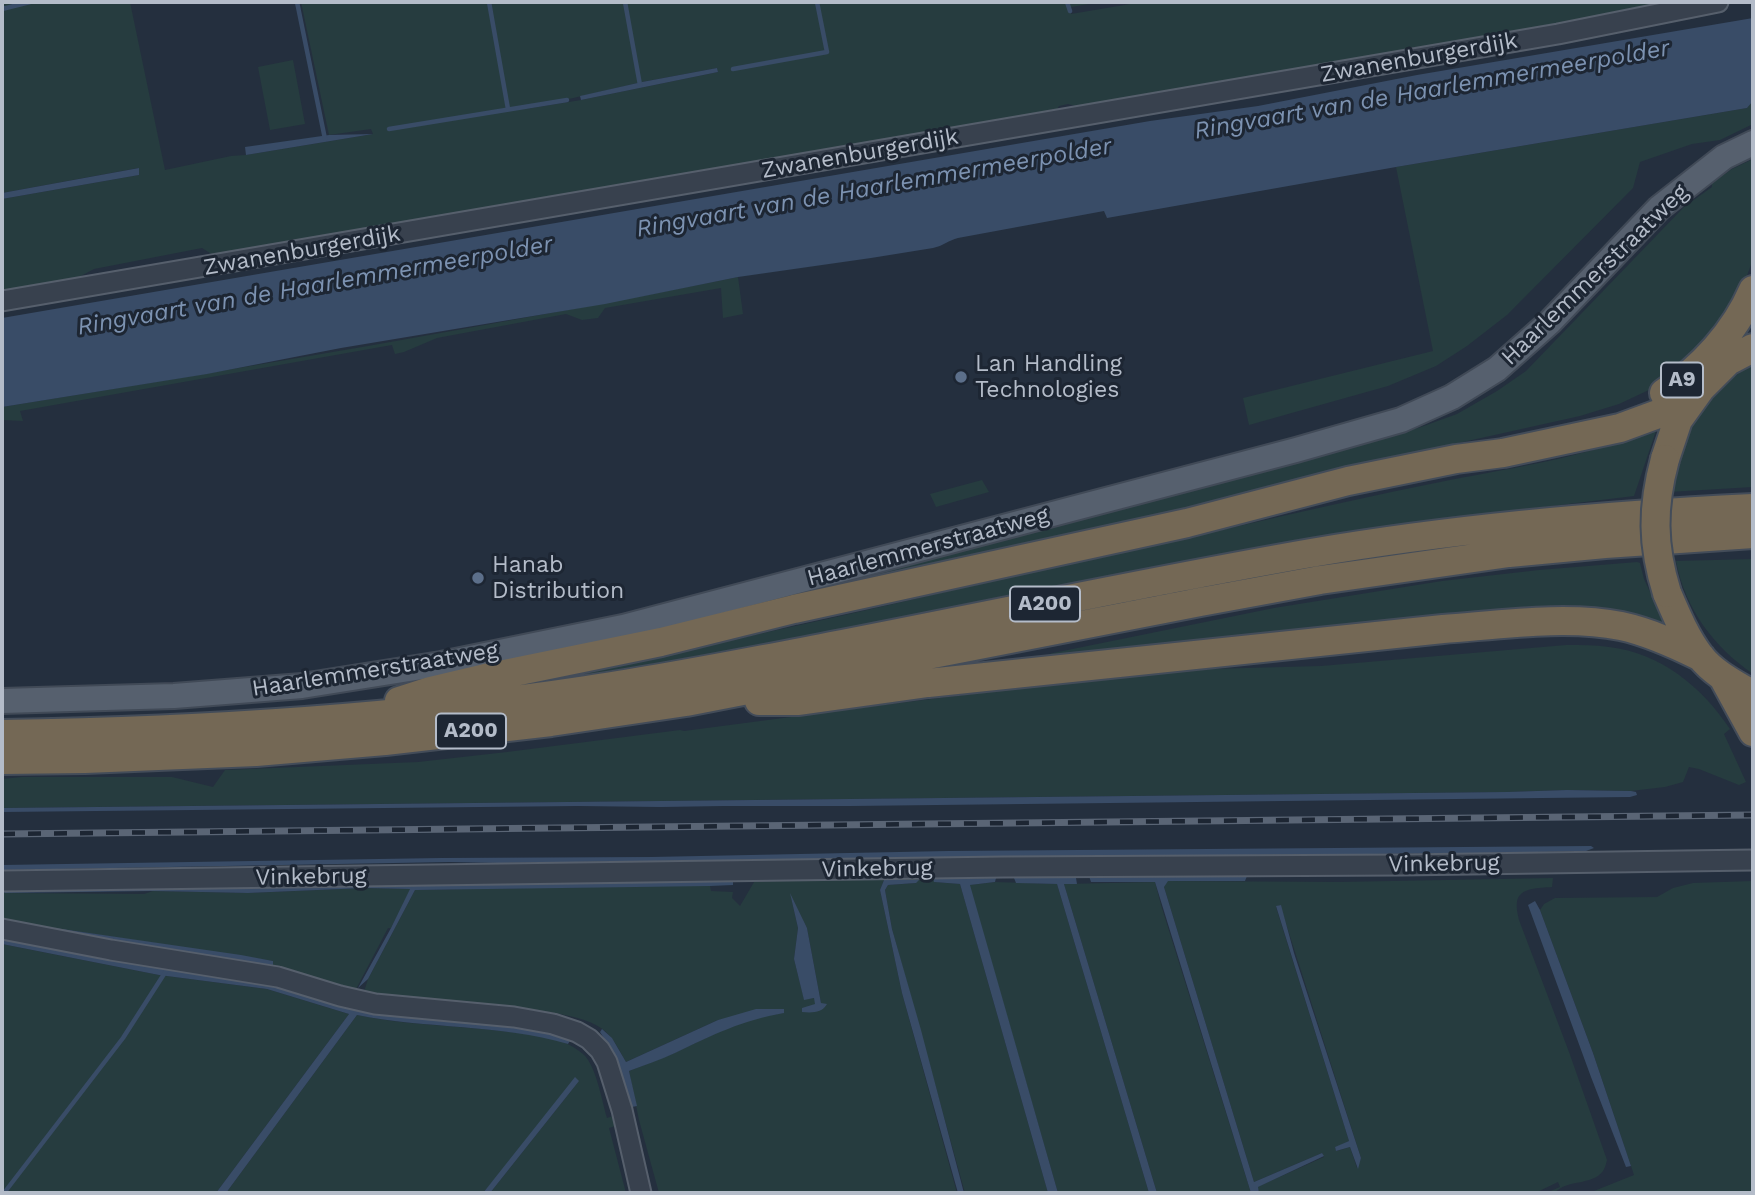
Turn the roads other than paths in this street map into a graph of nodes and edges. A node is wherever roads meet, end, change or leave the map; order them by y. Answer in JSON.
{"nodes":[{"id":1,"x":1718,"y":2,"type":"edge"},
{"id":2,"x":1687,"y":5,"type":"edge"},
{"id":3,"x":1753,"y":143,"type":"edge"},
{"id":4,"x":1753,"y":290,"type":"edge"},
{"id":5,"x":2,"y":302,"type":"edge"},
{"id":6,"x":1753,"y":323,"type":"edge"},
{"id":7,"x":1753,"y":348,"type":"edge"},
{"id":8,"x":1728,"y":361,"type":"junction"},
{"id":9,"x":1701,"y":388,"type":"junction"},
{"id":10,"x":1581,"y":436,"type":"junction"},
{"id":11,"x":1753,"y":508,"type":"edge"},
{"id":12,"x":1753,"y":534,"type":"edge"},
{"id":13,"x":1701,"y":657,"type":"junction"},
{"id":14,"x":1722,"y":676,"type":"junction"},
{"id":15,"x":1753,"y":695,"type":"edge"},
{"id":16,"x":2,"y":701,"type":"edge"},
{"id":17,"x":686,"y":702,"type":"junction"},
{"id":18,"x":340,"y":719,"type":"junction"},
{"id":19,"x":1753,"y":732,"type":"edge"},
{"id":20,"x":2,"y":734,"type":"edge"},
{"id":21,"x":2,"y":760,"type":"edge"},
{"id":22,"x":1753,"y":860,"type":"edge"},
{"id":23,"x":2,"y":881,"type":"edge"},
{"id":24,"x":2,"y":929,"type":"edge"},
{"id":25,"x":641,"y":1193,"type":"edge"}],
"edges":[{"from":1,"to":2,"type":"street","name":"Zwanenburgerdijk"},
{"from":2,"to":5,"type":"street","name":"Zwanenburgerdijk"},
{"from":3,"to":16,"type":"main road","name":"Haarlemmerstraatweg"},
{"from":4,"to":10,"type":"highway","number":"A9"},
{"from":6,"to":8,"type":"highway","number":"A9"},
{"from":7,"to":8,"type":"highway","number":"A9"},
{"from":8,"to":9,"type":"highway","number":"A9"},
{"from":9,"to":10,"type":"highway","number":"A200"},
{"from":9,"to":13,"type":"highway","number":"A9","bridge":true},
{"from":10,"to":18,"type":"highway","number":"A200"},
{"from":11,"to":18,"type":"highway","number":"A200"},
{"from":12,"to":17,"type":"highway","number":"A200"},
{"from":13,"to":14,"type":"highway","number":"A9"},
{"from":13,"to":17,"type":"highway","number":"A200"},
{"from":14,"to":15,"type":"highway","number":"A9"},
{"from":14,"to":19,"type":"highway","number":"A9"},
{"from":17,"to":21,"type":"highway","number":"A200"},
{"from":18,"to":20,"type":"highway","number":"A200"},
{"from":22,"to":23,"type":"street","name":"Vinkebrug"},
{"from":24,"to":25,"type":"street"}]}
